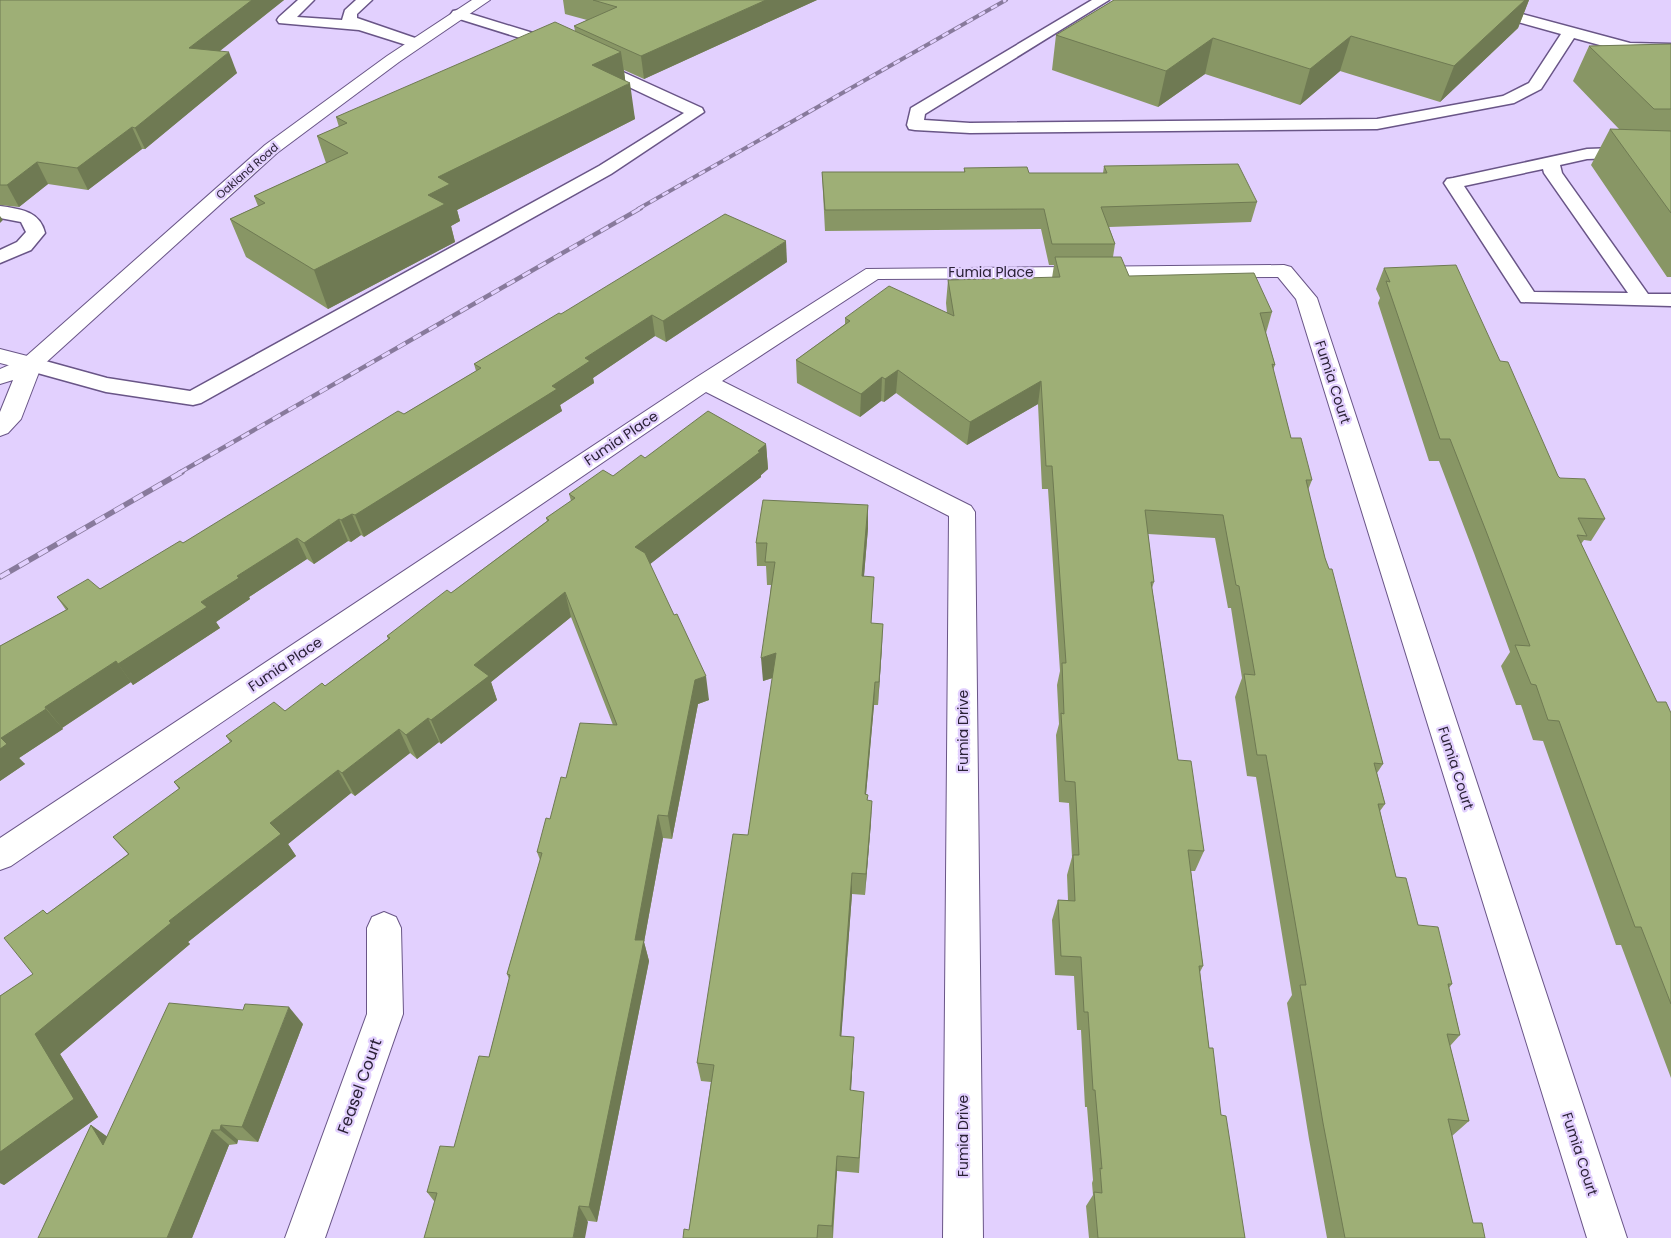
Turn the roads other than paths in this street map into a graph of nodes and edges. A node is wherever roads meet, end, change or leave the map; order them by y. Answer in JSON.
{"nodes":[{"id":1,"x":308,"y":0,"type":"edge"},
{"id":2,"x":365,"y":0,"type":"edge"},
{"id":3,"x":482,"y":0,"type":"edge"},
{"id":4,"x":1102,"y":0,"type":"edge"},
{"id":5,"x":1454,"y":0,"type":"edge"},
{"id":6,"x":458,"y":14,"type":"junction"},
{"id":7,"x":360,"y":26,"type":"junction"},
{"id":8,"x":1570,"y":32,"type":"junction"},
{"id":9,"x":416,"y":43,"type":"junction"},
{"id":10,"x":1671,"y":49,"type":"edge"},
{"id":11,"x":1671,"y":151,"type":"edge"},
{"id":12,"x":1551,"y":162,"type":"junction"},
{"id":13,"x":0,"y":212,"type":"edge"},
{"id":14,"x":0,"y":256,"type":"edge"},
{"id":15,"x":1306,"y":298,"type":"joint"},
{"id":16,"x":1642,"y":299,"type":"junction"},
{"id":17,"x":1671,"y":300,"type":"edge"},
{"id":18,"x":0,"y":356,"type":"edge"},
{"id":19,"x":31,"y":364,"type":"junction"},
{"id":20,"x":0,"y":377,"type":"edge"},
{"id":21,"x":705,"y":382,"type":"junction"},
{"id":22,"x":0,"y":428,"type":"edge"},
{"id":23,"x":0,"y":856,"type":"edge"},
{"id":24,"x":384,"y":928,"type":"dead end"},
{"id":25,"x":305,"y":1238,"type":"edge"},
{"id":26,"x":963,"y":1238,"type":"edge"},
{"id":27,"x":1607,"y":1238,"type":"edge"}],
"edges":[{"from":1,"to":7,"type":"lane"},
{"from":2,"to":7,"type":"lane"},
{"from":3,"to":6,"type":"street","name":"Oakland Road"},
{"from":4,"to":8,"type":"lane"},
{"from":5,"to":8,"type":"lane"},
{"from":6,"to":9,"type":"street","name":"Oakland Road"},
{"from":6,"to":19,"type":"lane"},
{"from":7,"to":9,"type":"lane"},
{"from":8,"to":10,"type":"lane"},
{"from":9,"to":19,"type":"street","name":"Oakland Road"},
{"from":11,"to":12,"type":"lane"},
{"from":12,"to":16,"type":"lane"},
{"from":12,"to":16,"type":"lane"},
{"from":13,"to":14,"type":"lane"},
{"from":15,"to":21,"type":"street","name":"Fumia Place"},
{"from":15,"to":27,"type":"street","name":"Fumia Court"},
{"from":16,"to":17,"type":"lane"},
{"from":18,"to":19,"type":"street"},
{"from":19,"to":20,"type":"street","name":"Oakland Road"},
{"from":19,"to":22,"type":"street","name":"Oakland Road"},
{"from":21,"to":23,"type":"street","name":"Fumia Place"},
{"from":21,"to":26,"type":"street","name":"Fumia Drive"},
{"from":24,"to":25,"type":"street","name":"Feasel Court"}]}
